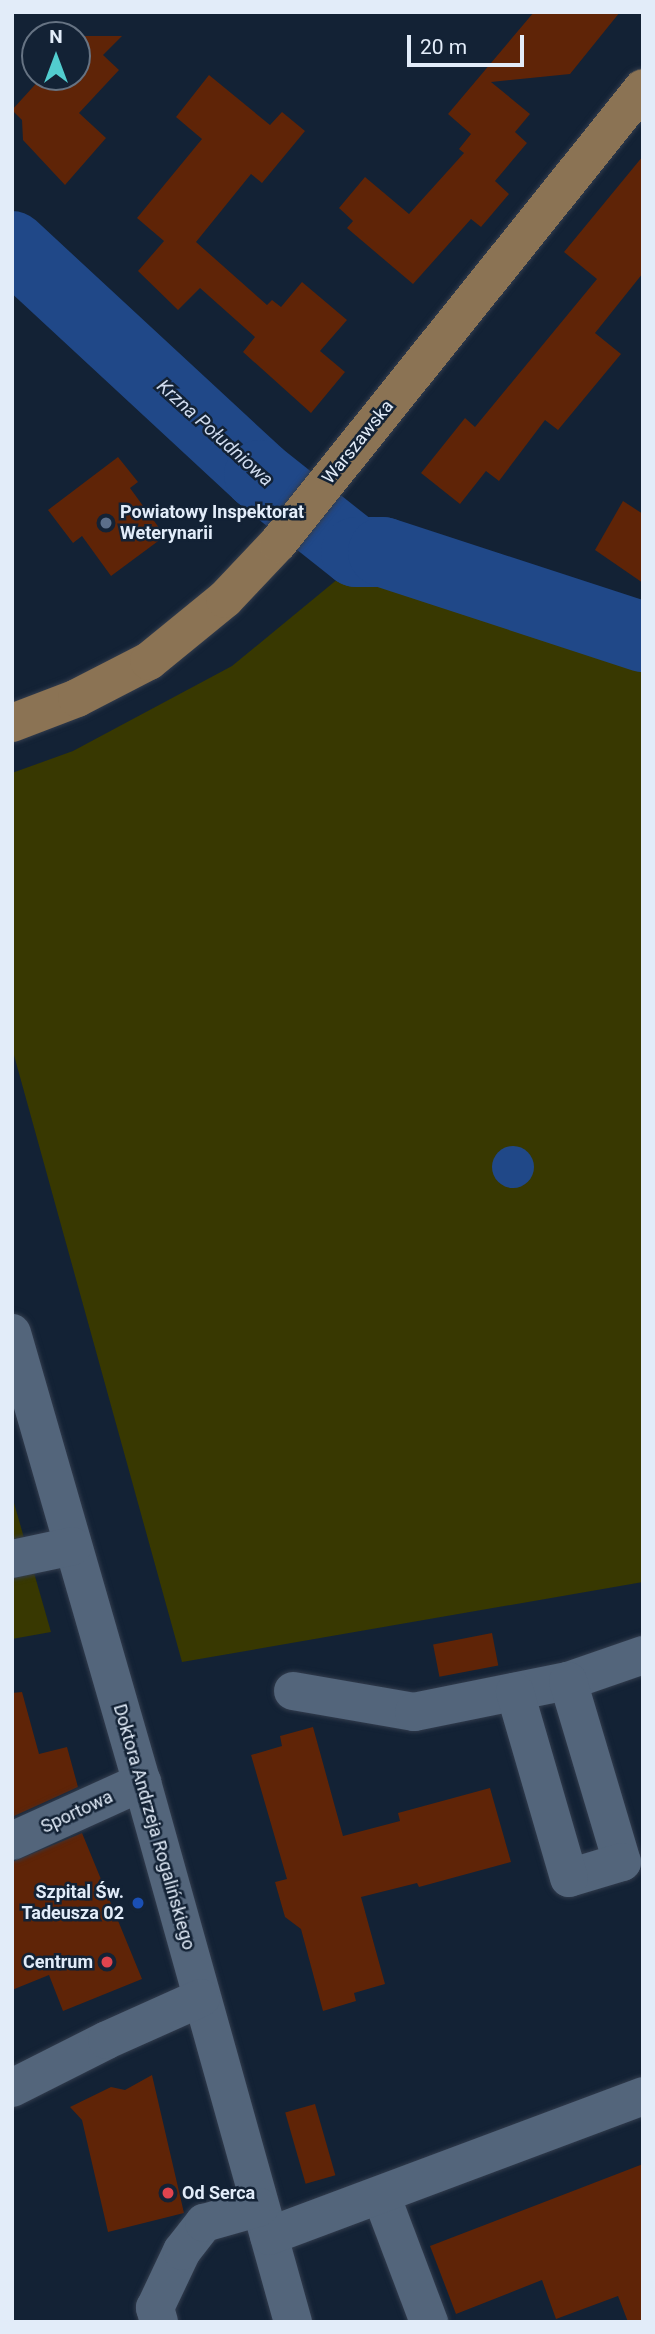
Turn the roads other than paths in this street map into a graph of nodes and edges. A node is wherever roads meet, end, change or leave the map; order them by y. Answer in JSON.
{"nodes":[{"id":1,"x":643,"y":88,"type":"edge"},
{"id":2,"x":12,"y":723,"type":"edge"},
{"id":3,"x":12,"y":1333,"type":"edge"},
{"id":4,"x":74,"y":1546,"type":"junction"},
{"id":5,"x":12,"y":1559,"type":"edge"},
{"id":6,"x":643,"y":1655,"type":"edge"},
{"id":7,"x":568,"y":1681,"type":"junction"},
{"id":8,"x":293,"y":1691,"type":"dead end"},
{"id":9,"x":515,"y":1692,"type":"junction"},
{"id":10,"x":142,"y":1782,"type":"junction"},
{"id":11,"x":12,"y":1842,"type":"edge"},
{"id":12,"x":201,"y":1998,"type":"junction"},
{"id":13,"x":12,"y":2088,"type":"edge"},
{"id":14,"x":643,"y":2096,"type":"edge"},
{"id":15,"x":381,"y":2195,"type":"junction"},
{"id":16,"x":265,"y":2221,"type":"junction"},
{"id":17,"x":159,"y":2322,"type":"edge"},
{"id":18,"x":293,"y":2322,"type":"edge"},
{"id":19,"x":429,"y":2322,"type":"edge"}],
"edges":[{"from":1,"to":2,"type":"main road","name":"Warszawska"},
{"from":3,"to":4,"type":"street","name":"Doktora Andrzeja Rogalińskiego"},
{"from":4,"to":5,"type":"street"},
{"from":4,"to":10,"type":"street","name":"Doktora Andrzeja Rogalińskiego"},
{"from":6,"to":7,"type":"street"},
{"from":7,"to":9,"type":"street"},
{"from":7,"to":9,"type":"street"},
{"from":8,"to":9,"type":"street"},
{"from":10,"to":11,"type":"street","name":"Sportowa"},
{"from":10,"to":12,"type":"street","name":"Doktora Andrzeja Rogalińskiego"},
{"from":12,"to":13,"type":"street"},
{"from":12,"to":16,"type":"street","name":"Doktora Andrzeja Rogalińskiego"},
{"from":14,"to":15,"type":"street"},
{"from":15,"to":16,"type":"street"},
{"from":15,"to":19,"type":"street"},
{"from":16,"to":17,"type":"street"},
{"from":16,"to":18,"type":"street","name":"Doktora Andrzeja Rogalińskiego"}]}
